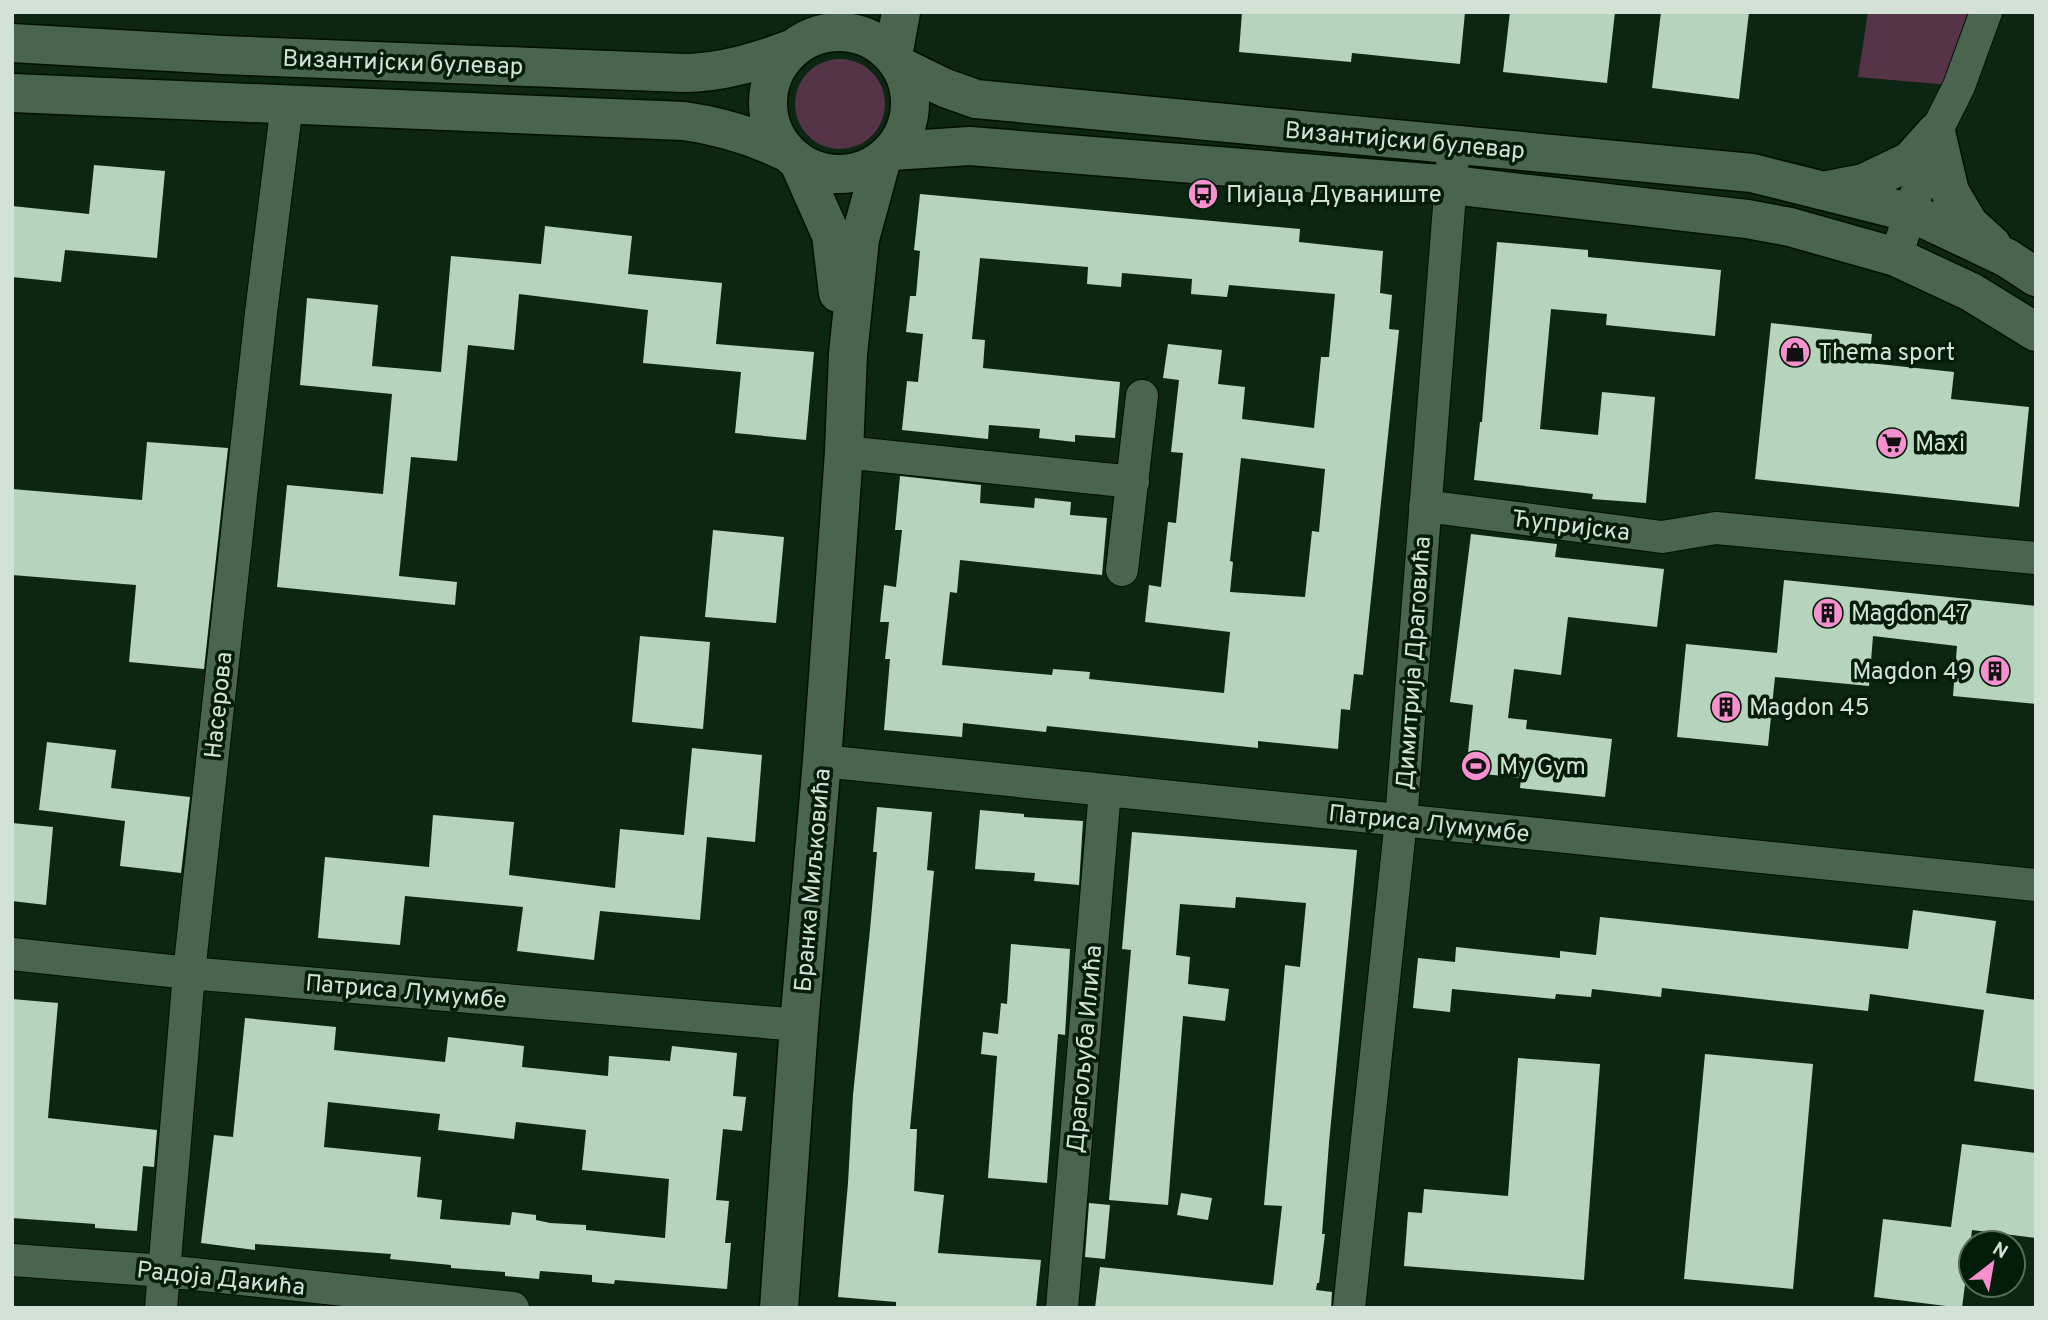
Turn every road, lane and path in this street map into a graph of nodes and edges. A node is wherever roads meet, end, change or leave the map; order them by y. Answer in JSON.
{"nodes":[{"id":1,"x":901,"y":12,"type":"edge"},
{"id":2,"x":1986,"y":12,"type":"edge"},
{"id":3,"x":807,"y":34,"type":"edge"},
{"id":4,"x":12,"y":43,"type":"edge"},
{"id":5,"x":896,"y":61,"type":"junction"},
{"id":6,"x":12,"y":93,"type":"edge"},
{"id":7,"x":288,"y":104,"type":"junction"},
{"id":8,"x":1936,"y":132,"type":"junction"},
{"id":9,"x":1454,"y":144,"type":"junction"},
{"id":10,"x":886,"y":156,"type":"junction"},
{"id":11,"x":793,"y":157,"type":"junction"},
{"id":12,"x":1452,"y":185,"type":"junction"},
{"id":13,"x":1828,"y":190,"type":"junction"},
{"id":14,"x":1912,"y":213,"type":"junction"},
{"id":15,"x":1896,"y":257,"type":"junction"},
{"id":16,"x":2021,"y":268,"type":"edge"},
{"id":17,"x":2036,"y":332,"type":"edge"},
{"id":18,"x":848,"y":354,"type":"junction"},
{"id":19,"x":1142,"y":396,"type":"dead end"},
{"id":20,"x":844,"y":452,"type":"junction"},
{"id":21,"x":1133,"y":482,"type":"junction"},
{"id":22,"x":1425,"y":506,"type":"junction"},
{"id":23,"x":2036,"y":558,"type":"edge"},
{"id":24,"x":1122,"y":570,"type":"dead end"},
{"id":25,"x":822,"y":761,"type":"junction"},
{"id":26,"x":1105,"y":790,"type":"junction"},
{"id":27,"x":1402,"y":820,"type":"junction"},
{"id":28,"x":2036,"y":885,"type":"edge"},
{"id":29,"x":12,"y":954,"type":"edge"},
{"id":30,"x":190,"y":973,"type":"junction"},
{"id":31,"x":799,"y":1025,"type":"junction"},
{"id":32,"x":12,"y":1260,"type":"edge"},
{"id":33,"x":165,"y":1271,"type":"junction"},
{"id":34,"x":467,"y":1305,"type":"edge"},
{"id":35,"x":161,"y":1308,"type":"edge"},
{"id":36,"x":513,"y":1308,"type":"edge"},
{"id":37,"x":779,"y":1308,"type":"edge"},
{"id":38,"x":1062,"y":1308,"type":"edge"},
{"id":39,"x":1349,"y":1308,"type":"edge"}],
"edges":[{"from":1,"to":5,"type":"street"},
{"from":2,"to":8,"type":"street"},
{"from":3,"to":4,"type":"street","name":"Византијски булевар"},
{"from":3,"to":5,"type":"street"},
{"from":3,"to":11,"type":"street"},
{"from":5,"to":9,"type":"street","name":"Византијски булевар"},
{"from":5,"to":10,"type":"street"},
{"from":6,"to":7,"type":"street","name":"Византијски булевар"},
{"from":7,"to":11,"type":"street","name":"Византијски булевар"},
{"from":7,"to":30,"type":"street","name":"Насерова"},
{"from":8,"to":13,"type":"street"},
{"from":8,"to":14,"type":"street"},
{"from":8,"to":16,"type":"street"},
{"from":9,"to":12,"type":"street","name":"Димитрија Драговића"},
{"from":9,"to":13,"type":"street","name":"Византијски булевар"},
{"from":10,"to":11,"type":"street"},
{"from":10,"to":12,"type":"street","name":"Византијски булевар"},
{"from":10,"to":18,"type":"street","name":"Бранка Миљковића"},
{"from":11,"to":18,"type":"street","name":"Бранка Миљковића"},
{"from":12,"to":15,"type":"street","name":"Византијски булевар"},
{"from":12,"to":22,"type":"street","name":"Димитрија Драговића"},
{"from":13,"to":14,"type":"street","name":"Византијски булевар"},
{"from":14,"to":15,"type":"street"},
{"from":14,"to":16,"type":"street","name":"Византијски булевар"},
{"from":15,"to":17,"type":"street","name":"Византијски булевар"},
{"from":18,"to":20,"type":"street","name":"Бранка Миљковића"},
{"from":19,"to":21,"type":"street"},
{"from":20,"to":21,"type":"street"},
{"from":20,"to":25,"type":"street","name":"Бранка Миљковића"},
{"from":21,"to":24,"type":"street"},
{"from":22,"to":23,"type":"street","name":"Ћупријска"},
{"from":22,"to":27,"type":"street","name":"Димитрија Драговића"},
{"from":25,"to":26,"type":"street","name":"Патриса Лумумбе"},
{"from":25,"to":31,"type":"street","name":"Бранка Миљковића"},
{"from":26,"to":27,"type":"street","name":"Патриса Лумумбе"},
{"from":26,"to":38,"type":"street","name":"Драгољуба Илића"},
{"from":27,"to":28,"type":"street","name":"Патриса Лумумбе"},
{"from":27,"to":39,"type":"street","name":"Димитрија Драговића"},
{"from":29,"to":30,"type":"street","name":"Патриса Лумумбе"},
{"from":30,"to":31,"type":"street","name":"Патриса Лумумбе"},
{"from":30,"to":33,"type":"street","name":"Насерова"},
{"from":31,"to":37,"type":"street","name":"Бранка Миљковића"},
{"from":32,"to":33,"type":"street","name":"Радоја Дакића"},
{"from":33,"to":34,"type":"street","name":"Радоја Дакића"},
{"from":33,"to":35,"type":"street","name":"Насерова"},
{"from":34,"to":36,"type":"street","name":"Радоја Дакића"}]}
